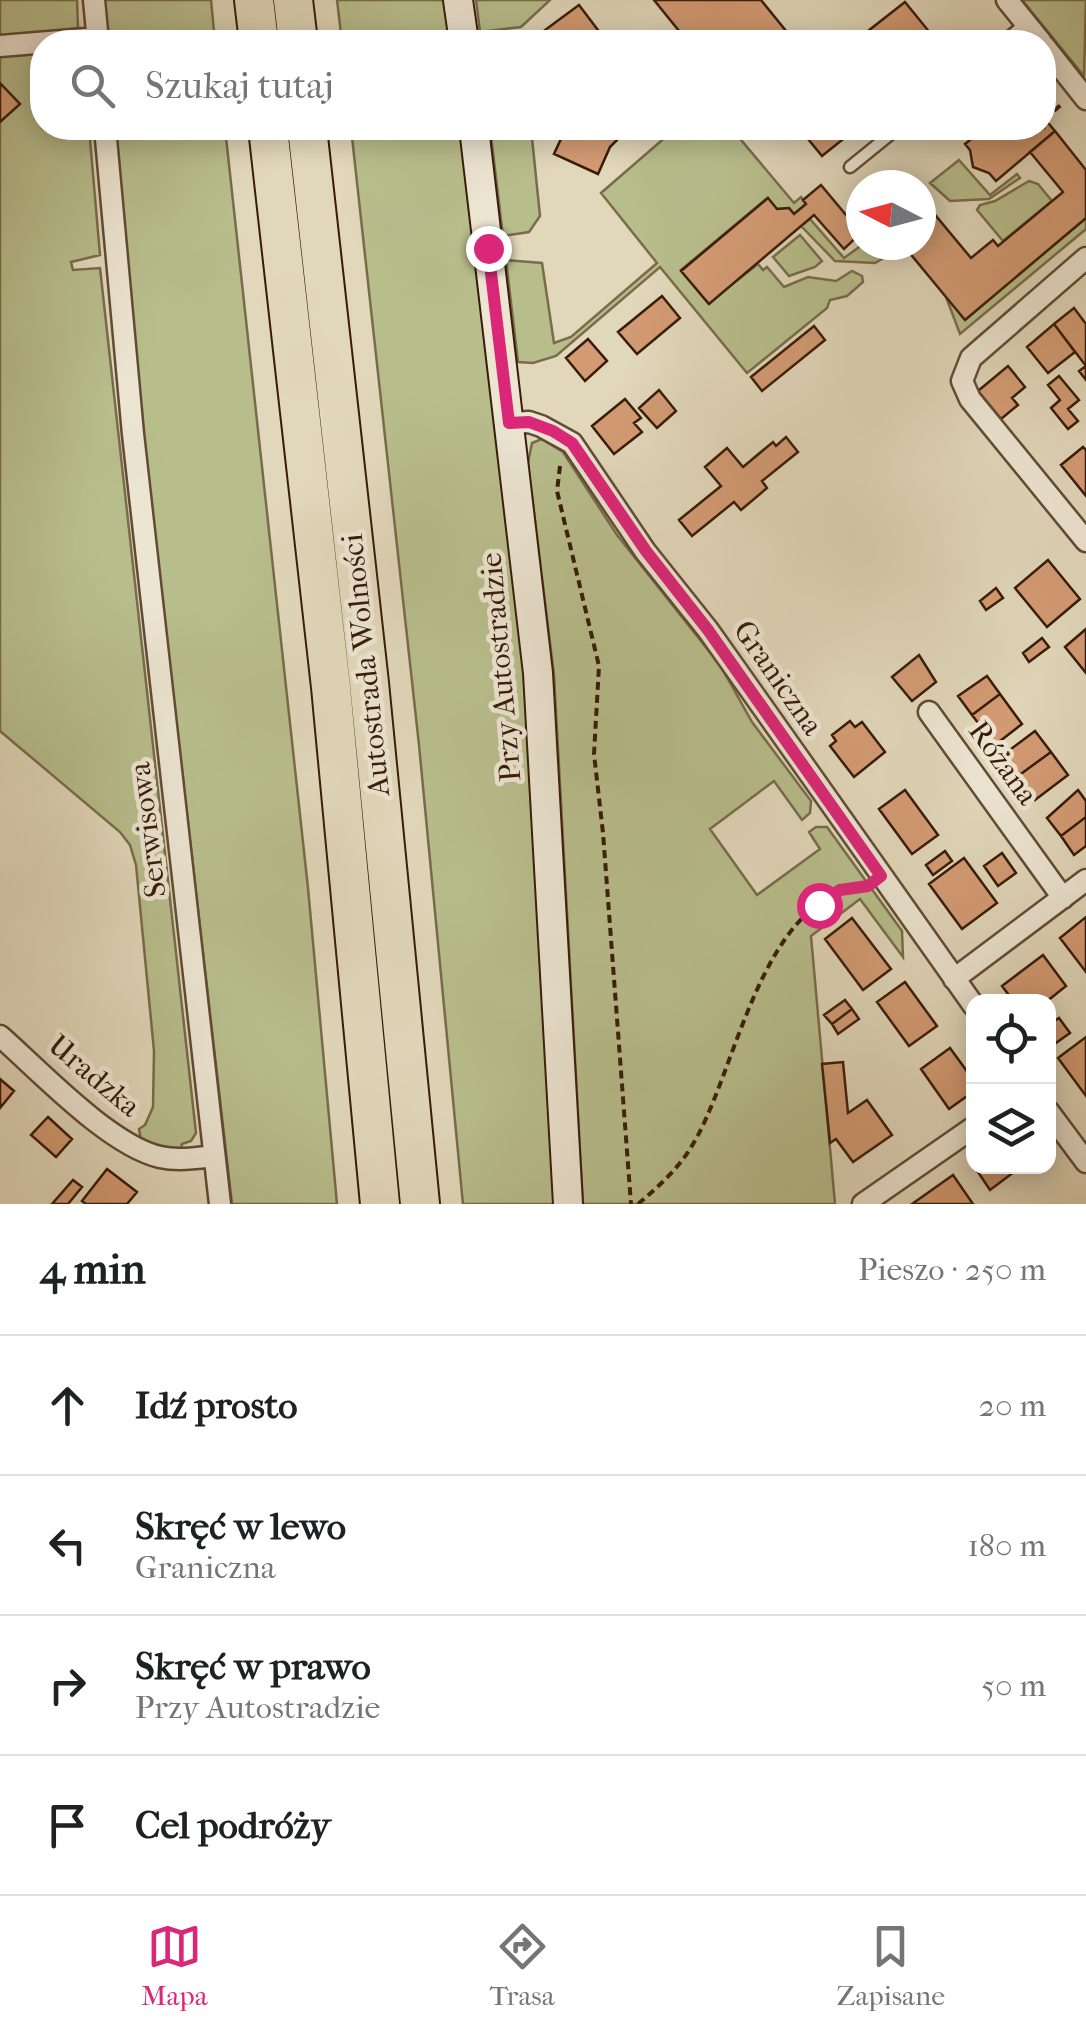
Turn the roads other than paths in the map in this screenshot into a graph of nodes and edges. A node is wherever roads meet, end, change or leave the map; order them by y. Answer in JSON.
{"nodes":[{"id":1,"x":94,"y":0,"type":"edge"},
{"id":2,"x":254,"y":0,"type":"edge"},
{"id":3,"x":293,"y":0,"type":"edge"},
{"id":4,"x":458,"y":0,"type":"edge"},
{"id":5,"x":1007,"y":0,"type":"edge"},
{"id":6,"x":1026,"y":24,"type":"junction"},
{"id":7,"x":97,"y":30,"type":"edge"},
{"id":8,"x":258,"y":30,"type":"edge"},
{"id":9,"x":297,"y":30,"type":"edge"},
{"id":10,"x":462,"y":30,"type":"edge"},
{"id":11,"x":1018,"y":30,"type":"edge"},
{"id":12,"x":1031,"y":30,"type":"edge"},
{"id":13,"x":30,"y":44,"type":"edge"},
{"id":14,"x":0,"y":46,"type":"edge"},
{"id":15,"x":1056,"y":62,"type":"edge"},
{"id":16,"x":1086,"y":100,"type":"edge"},
{"id":17,"x":106,"y":140,"type":"edge"},
{"id":18,"x":269,"y":140,"type":"edge"},
{"id":19,"x":309,"y":140,"type":"edge"},
{"id":20,"x":475,"y":140,"type":"edge"},
{"id":21,"x":883,"y":140,"type":"edge"},
{"id":22,"x":850,"y":167,"type":"dead end"},
{"id":23,"x":1086,"y":258,"type":"edge"},
{"id":24,"x":509,"y":423,"type":"junction"},
{"id":25,"x":1086,"y":541,"type":"edge"},
{"id":26,"x":929,"y":712,"type":"dead end"},
{"id":27,"x":1086,"y":880,"type":"edge"},
{"id":28,"x":1063,"y":898,"type":"junction"},
{"id":29,"x":954,"y":979,"type":"junction"},
{"id":30,"x":966,"y":995,"type":"edge"},
{"id":31,"x":0,"y":1036,"type":"edge"},
{"id":32,"x":1056,"y":1122,"type":"edge"},
{"id":33,"x":966,"y":1132,"type":"edge"},
{"id":34,"x":214,"y":1156,"type":"junction"},
{"id":35,"x":1086,"y":1162,"type":"edge"},
{"id":36,"x":220,"y":1204,"type":"edge"},
{"id":37,"x":380,"y":1204,"type":"edge"},
{"id":38,"x":420,"y":1204,"type":"edge"},
{"id":39,"x":568,"y":1204,"type":"edge"},
{"id":40,"x":863,"y":1204,"type":"edge"}],
"edges":[{"from":1,"to":7,"type":"street"},
{"from":2,"to":8,"type":"highway"},
{"from":3,"to":9,"type":"highway"},
{"from":4,"to":10,"type":"street"},
{"from":5,"to":6,"type":"street"},
{"from":6,"to":11,"type":"lane"},
{"from":6,"to":12,"type":"street"},
{"from":13,"to":14,"type":"street"},
{"from":15,"to":16,"type":"street"},
{"from":17,"to":34,"type":"street","name":"Serwisowa"},
{"from":18,"to":37,"type":"highway","name":"Autostrada Wolności"},
{"from":19,"to":38,"type":"highway","name":"Autostrada Wolności"},
{"from":20,"to":24,"type":"street","name":"Przy Autostradzie"},
{"from":21,"to":22,"type":"lane"},
{"from":23,"to":25,"type":"street"},
{"from":24,"to":29,"type":"street","name":"Graniczna"},
{"from":24,"to":39,"type":"street","name":"Przy Autostradzie"},
{"from":26,"to":28,"type":"street","name":"Różana"},
{"from":27,"to":28,"type":"street"},
{"from":28,"to":29,"type":"street"},
{"from":29,"to":30,"type":"street","name":"Graniczna"},
{"from":31,"to":34,"type":"street","name":"Uradzka"},
{"from":32,"to":35,"type":"street"},
{"from":33,"to":40,"type":"street"},
{"from":34,"to":36,"type":"street","name":"Serwisowa"}]}
